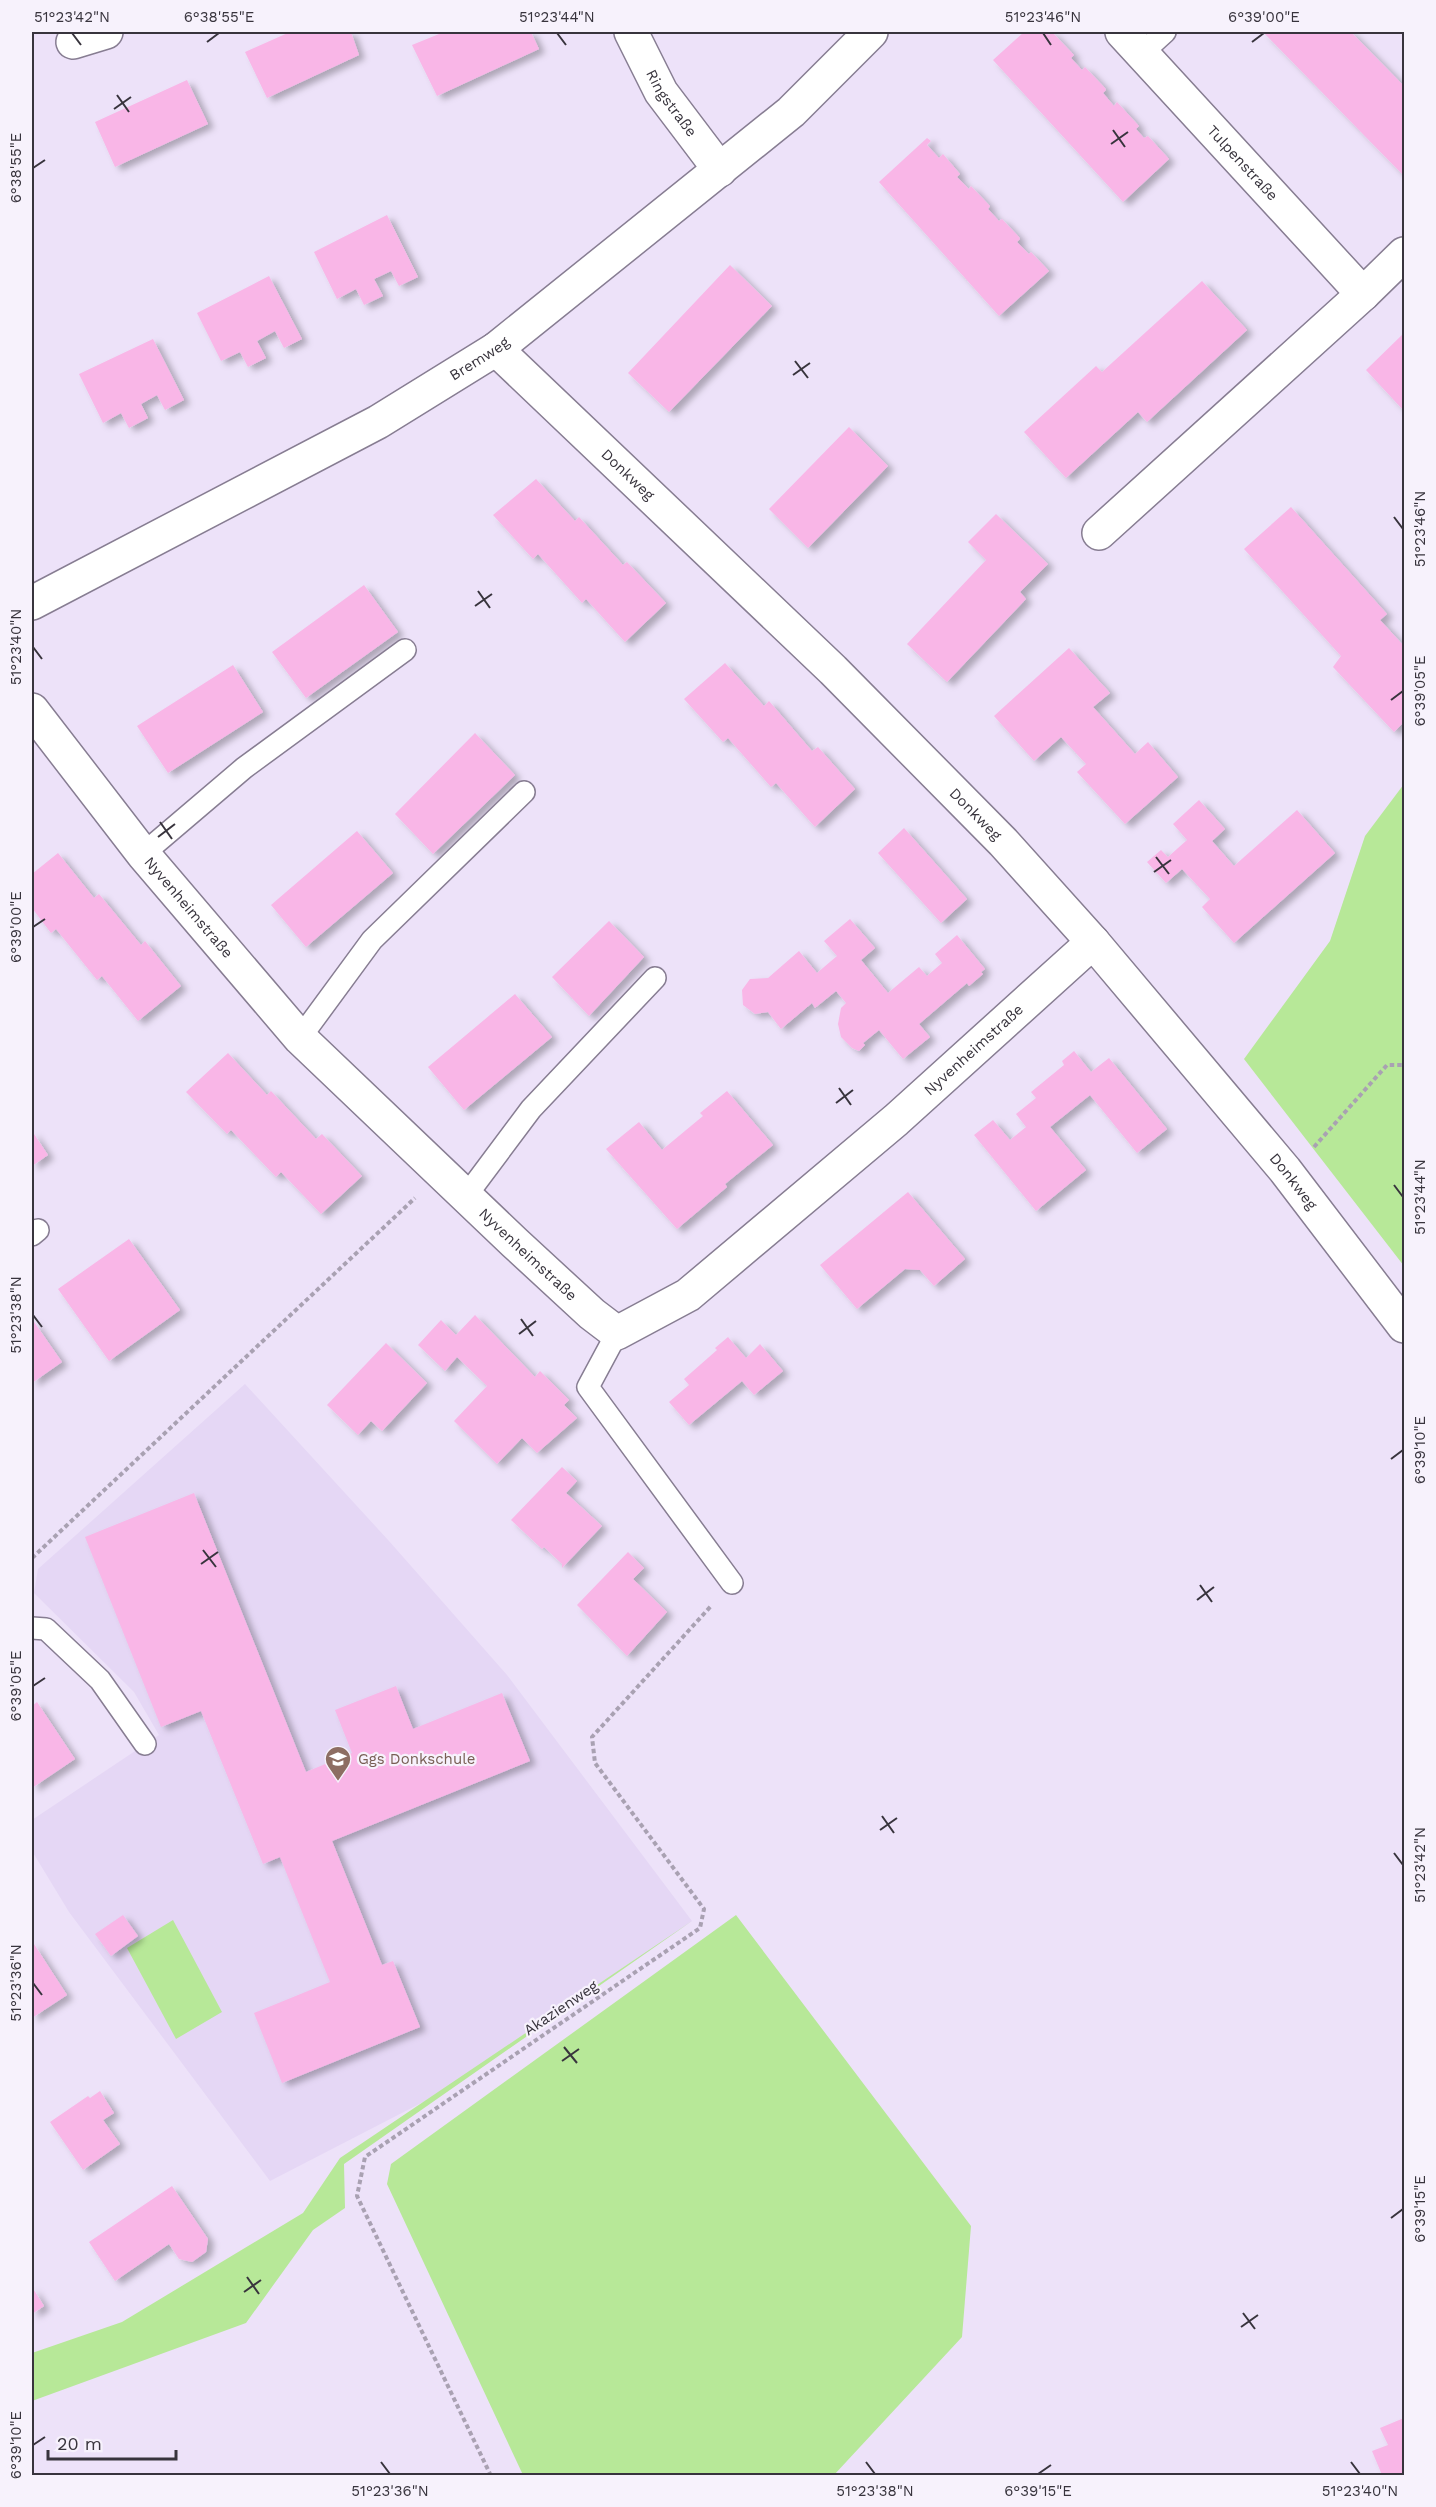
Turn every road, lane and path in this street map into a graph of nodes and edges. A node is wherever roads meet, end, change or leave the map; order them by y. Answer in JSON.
{"nodes":[{"id":1,"x":106,"y":32,"type":"edge"},
{"id":2,"x":631,"y":32,"type":"edge"},
{"id":3,"x":872,"y":32,"type":"edge"},
{"id":4,"x":1143,"y":39,"type":"edge"},
{"id":5,"x":74,"y":42,"type":"dead end"},
{"id":6,"x":720,"y":170,"type":"junction"},
{"id":7,"x":1404,"y":254,"type":"edge"},
{"id":8,"x":1363,"y":294,"type":"junction"},
{"id":9,"x":496,"y":349,"type":"junction"},
{"id":10,"x":1099,"y":533,"type":"dead end"},
{"id":11,"x":32,"y":603,"type":"edge"},
{"id":12,"x":405,"y":650,"type":"dead end"},
{"id":13,"x":32,"y":710,"type":"edge"},
{"id":14,"x":525,"y":792,"type":"dead end"},
{"id":15,"x":143,"y":854,"type":"junction"},
{"id":16,"x":1093,"y":942,"type":"junction"},
{"id":17,"x":655,"y":978,"type":"dead end"},
{"id":18,"x":300,"y":1038,"type":"junction"},
{"id":19,"x":1404,"y":1065,"type":"edge"},
{"id":20,"x":1285,"y":1170,"type":"junction"},
{"id":21,"x":442,"y":1173,"type":"junction"},
{"id":22,"x":466,"y":1196,"type":"junction"},
{"id":23,"x":1404,"y":1326,"type":"edge"},
{"id":24,"x":617,"y":1333,"type":"junction"},
{"id":25,"x":32,"y":1558,"type":"edge"},
{"id":26,"x":732,"y":1583,"type":"joint"},
{"id":27,"x":32,"y":1628,"type":"edge"},
{"id":28,"x":145,"y":1744,"type":"dead end"},
{"id":29,"x":491,"y":2475,"type":"edge"}],
"edges":[{"from":1,"to":5,"type":"street"},
{"from":2,"to":6,"type":"street","name":"Ringstraße"},
{"from":3,"to":6,"type":"street","name":"Bremweg"},
{"from":4,"to":8,"type":"street","name":"Tulpenstraße"},
{"from":6,"to":9,"type":"street","name":"Bremweg"},
{"from":7,"to":8,"type":"street"},
{"from":8,"to":10,"type":"street"},
{"from":9,"to":11,"type":"street","name":"Bremweg"},
{"from":9,"to":16,"type":"street","name":"Donkweg"},
{"from":12,"to":15,"type":"lane"},
{"from":13,"to":15,"type":"street","name":"Nyvenheimstraße"},
{"from":14,"to":18,"type":"lane"},
{"from":15,"to":18,"type":"street","name":"Nyvenheimstraße"},
{"from":16,"to":20,"type":"street","name":"Donkweg"},
{"from":16,"to":24,"type":"street","name":"Nyvenheimstraße"},
{"from":17,"to":22,"type":"lane"},
{"from":18,"to":21,"type":"street","name":"Nyvenheimstraße"},
{"from":19,"to":20,"type":"path"},
{"from":20,"to":23,"type":"street","name":"Donkweg"},
{"from":21,"to":22,"type":"street","name":"Nyvenheimstraße"},
{"from":21,"to":25,"type":"path"},
{"from":22,"to":24,"type":"street","name":"Nyvenheimstraße"},
{"from":24,"to":26,"type":"lane"},
{"from":26,"to":29,"type":"path","name":"Akazienweg"},
{"from":27,"to":28,"type":"lane"}]}
